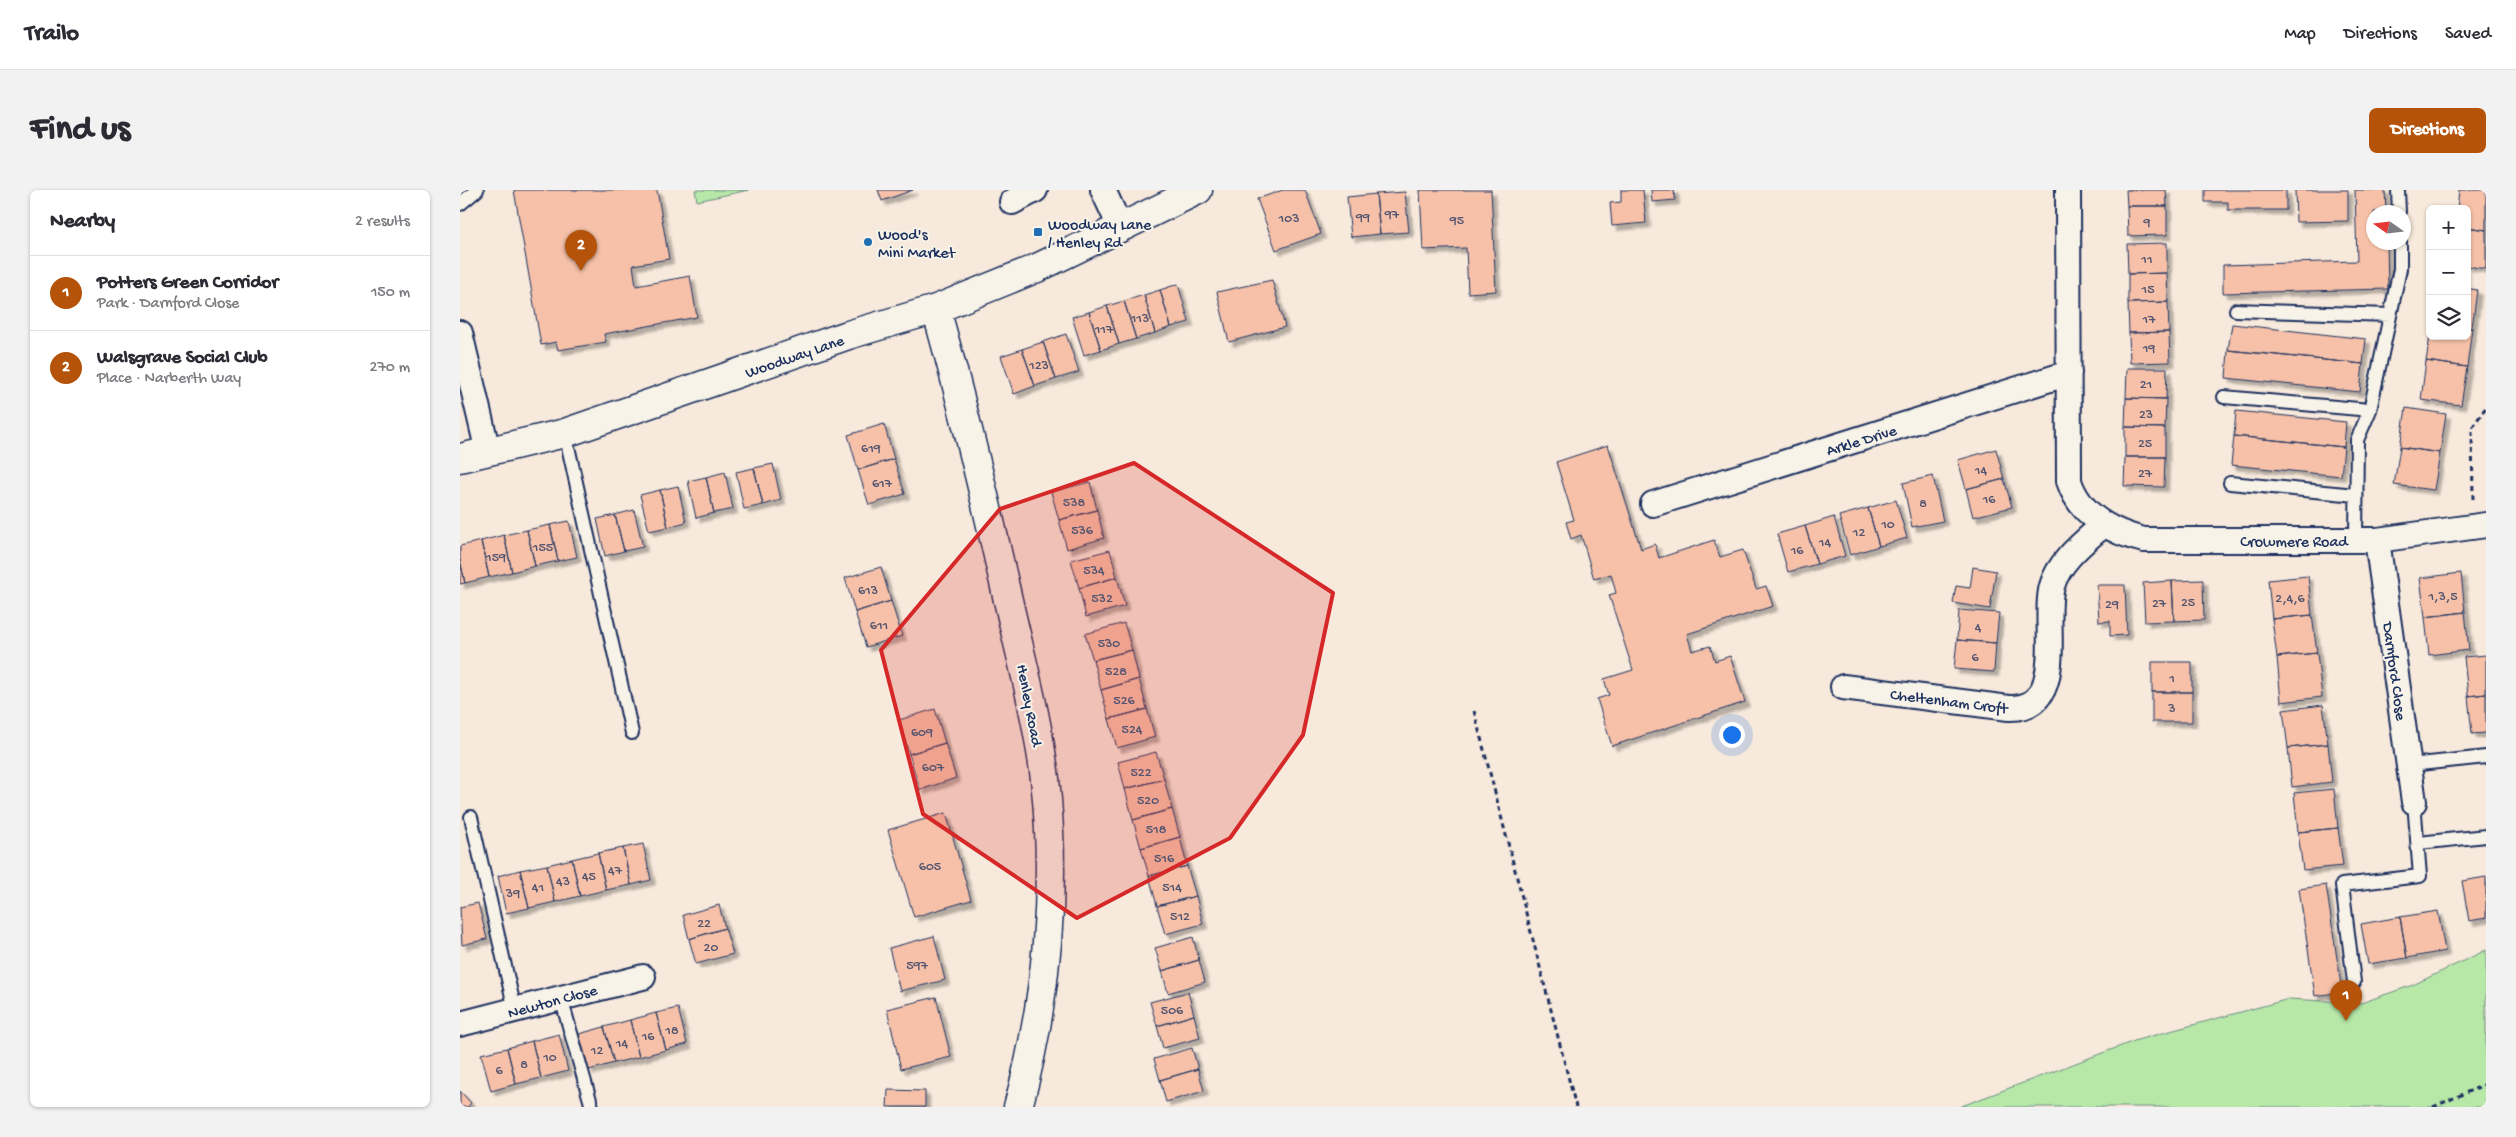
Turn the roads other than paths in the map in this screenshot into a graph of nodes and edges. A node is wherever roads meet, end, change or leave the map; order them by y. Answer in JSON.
{"nodes":[{"id":1,"x":477,"y":190,"type":"edge"},
{"id":2,"x":1035,"y":190,"type":"edge"},
{"id":3,"x":1104,"y":190,"type":"edge"},
{"id":4,"x":1198,"y":190,"type":"edge"},
{"id":5,"x":2068,"y":190,"type":"edge"},
{"id":6,"x":2398,"y":190,"type":"edge"},
{"id":7,"x":1012,"y":202,"type":"dead end"},
{"id":8,"x":460,"y":204,"type":"edge"},
{"id":9,"x":2399,"y":205,"type":"edge"},
{"id":10,"x":1120,"y":229,"type":"junction"},
{"id":11,"x":2400,"y":250,"type":"edge"},
{"id":12,"x":936,"y":309,"type":"junction"},
{"id":13,"x":2236,"y":310,"type":"dead end"},
{"id":14,"x":2390,"y":315,"type":"junction"},
{"id":15,"x":460,"y":333,"type":"edge"},
{"id":16,"x":2069,"y":373,"type":"junction"},
{"id":17,"x":2224,"y":397,"type":"dead end"},
{"id":18,"x":2370,"y":410,"type":"junction"},
{"id":19,"x":565,"y":433,"type":"junction"},
{"id":20,"x":488,"y":452,"type":"junction"},
{"id":21,"x":460,"y":458,"type":"edge"},
{"id":22,"x":2230,"y":483,"type":"dead end"},
{"id":23,"x":2356,"y":495,"type":"junction"},
{"id":24,"x":1653,"y":504,"type":"dead end"},
{"id":25,"x":2103,"y":525,"type":"junction"},
{"id":26,"x":2480,"y":526,"type":"edge"},
{"id":27,"x":2366,"y":540,"type":"junction"},
{"id":28,"x":1843,"y":688,"type":"dead end"},
{"id":29,"x":632,"y":733,"type":"dead end"},
{"id":30,"x":2486,"y":757,"type":"edge"},
{"id":31,"x":2410,"y":765,"type":"junction"},
{"id":32,"x":2414,"y":802,"type":"joint"},
{"id":33,"x":471,"y":817,"type":"dead end"},
{"id":34,"x":2486,"y":836,"type":"edge"},
{"id":35,"x":2418,"y":843,"type":"junction"},
{"id":36,"x":643,"y":977,"type":"dead end"},
{"id":37,"x":2354,"y":982,"type":"dead end"},
{"id":38,"x":561,"y":998,"type":"junction"},
{"id":39,"x":515,"y":1010,"type":"junction"},
{"id":40,"x":460,"y":1024,"type":"edge"},
{"id":41,"x":592,"y":1107,"type":"edge"},
{"id":42,"x":1018,"y":1107,"type":"edge"}],
"edges":[{"from":1,"to":8,"type":"lane"},
{"from":2,"to":7,"type":"street"},
{"from":3,"to":10,"type":"street"},
{"from":4,"to":10,"type":"main road","name":"Woodway Lane"},
{"from":5,"to":16,"type":"street"},
{"from":6,"to":9,"type":"lane"},
{"from":10,"to":12,"type":"main road","name":"Woodway Lane"},
{"from":11,"to":14,"type":"lane"},
{"from":12,"to":19,"type":"main road","name":"Woodway Lane"},
{"from":12,"to":42,"type":"main road","name":"Henley Road"},
{"from":13,"to":14,"type":"lane"},
{"from":14,"to":18,"type":"lane"},
{"from":15,"to":20,"type":"street"},
{"from":16,"to":24,"type":"street","name":"Arkle Drive"},
{"from":16,"to":25,"type":"street"},
{"from":17,"to":18,"type":"lane"},
{"from":18,"to":23,"type":"lane"},
{"from":19,"to":20,"type":"main road","name":"Woodway Lane"},
{"from":19,"to":29,"type":"lane"},
{"from":20,"to":21,"type":"main road","name":"Woodway Lane"},
{"from":22,"to":23,"type":"lane"},
{"from":23,"to":27,"type":"lane"},
{"from":25,"to":27,"type":"street","name":"Crowmere Road"},
{"from":25,"to":28,"type":"street","name":"Cheltenham Croft"},
{"from":26,"to":27,"type":"street","name":"Crowmere Road"},
{"from":27,"to":31,"type":"street","name":"Darnford Close"},
{"from":30,"to":31,"type":"lane"},
{"from":31,"to":32,"type":"street","name":"Darnford Close"},
{"from":32,"to":35,"type":"lane"},
{"from":33,"to":39,"type":"lane"},
{"from":34,"to":35,"type":"lane"},
{"from":35,"to":37,"type":"lane"},
{"from":36,"to":38,"type":"street","name":"Newton Close"},
{"from":38,"to":39,"type":"street","name":"Newton Close"},
{"from":38,"to":41,"type":"lane"},
{"from":39,"to":40,"type":"street","name":"Newton Close"}]}
